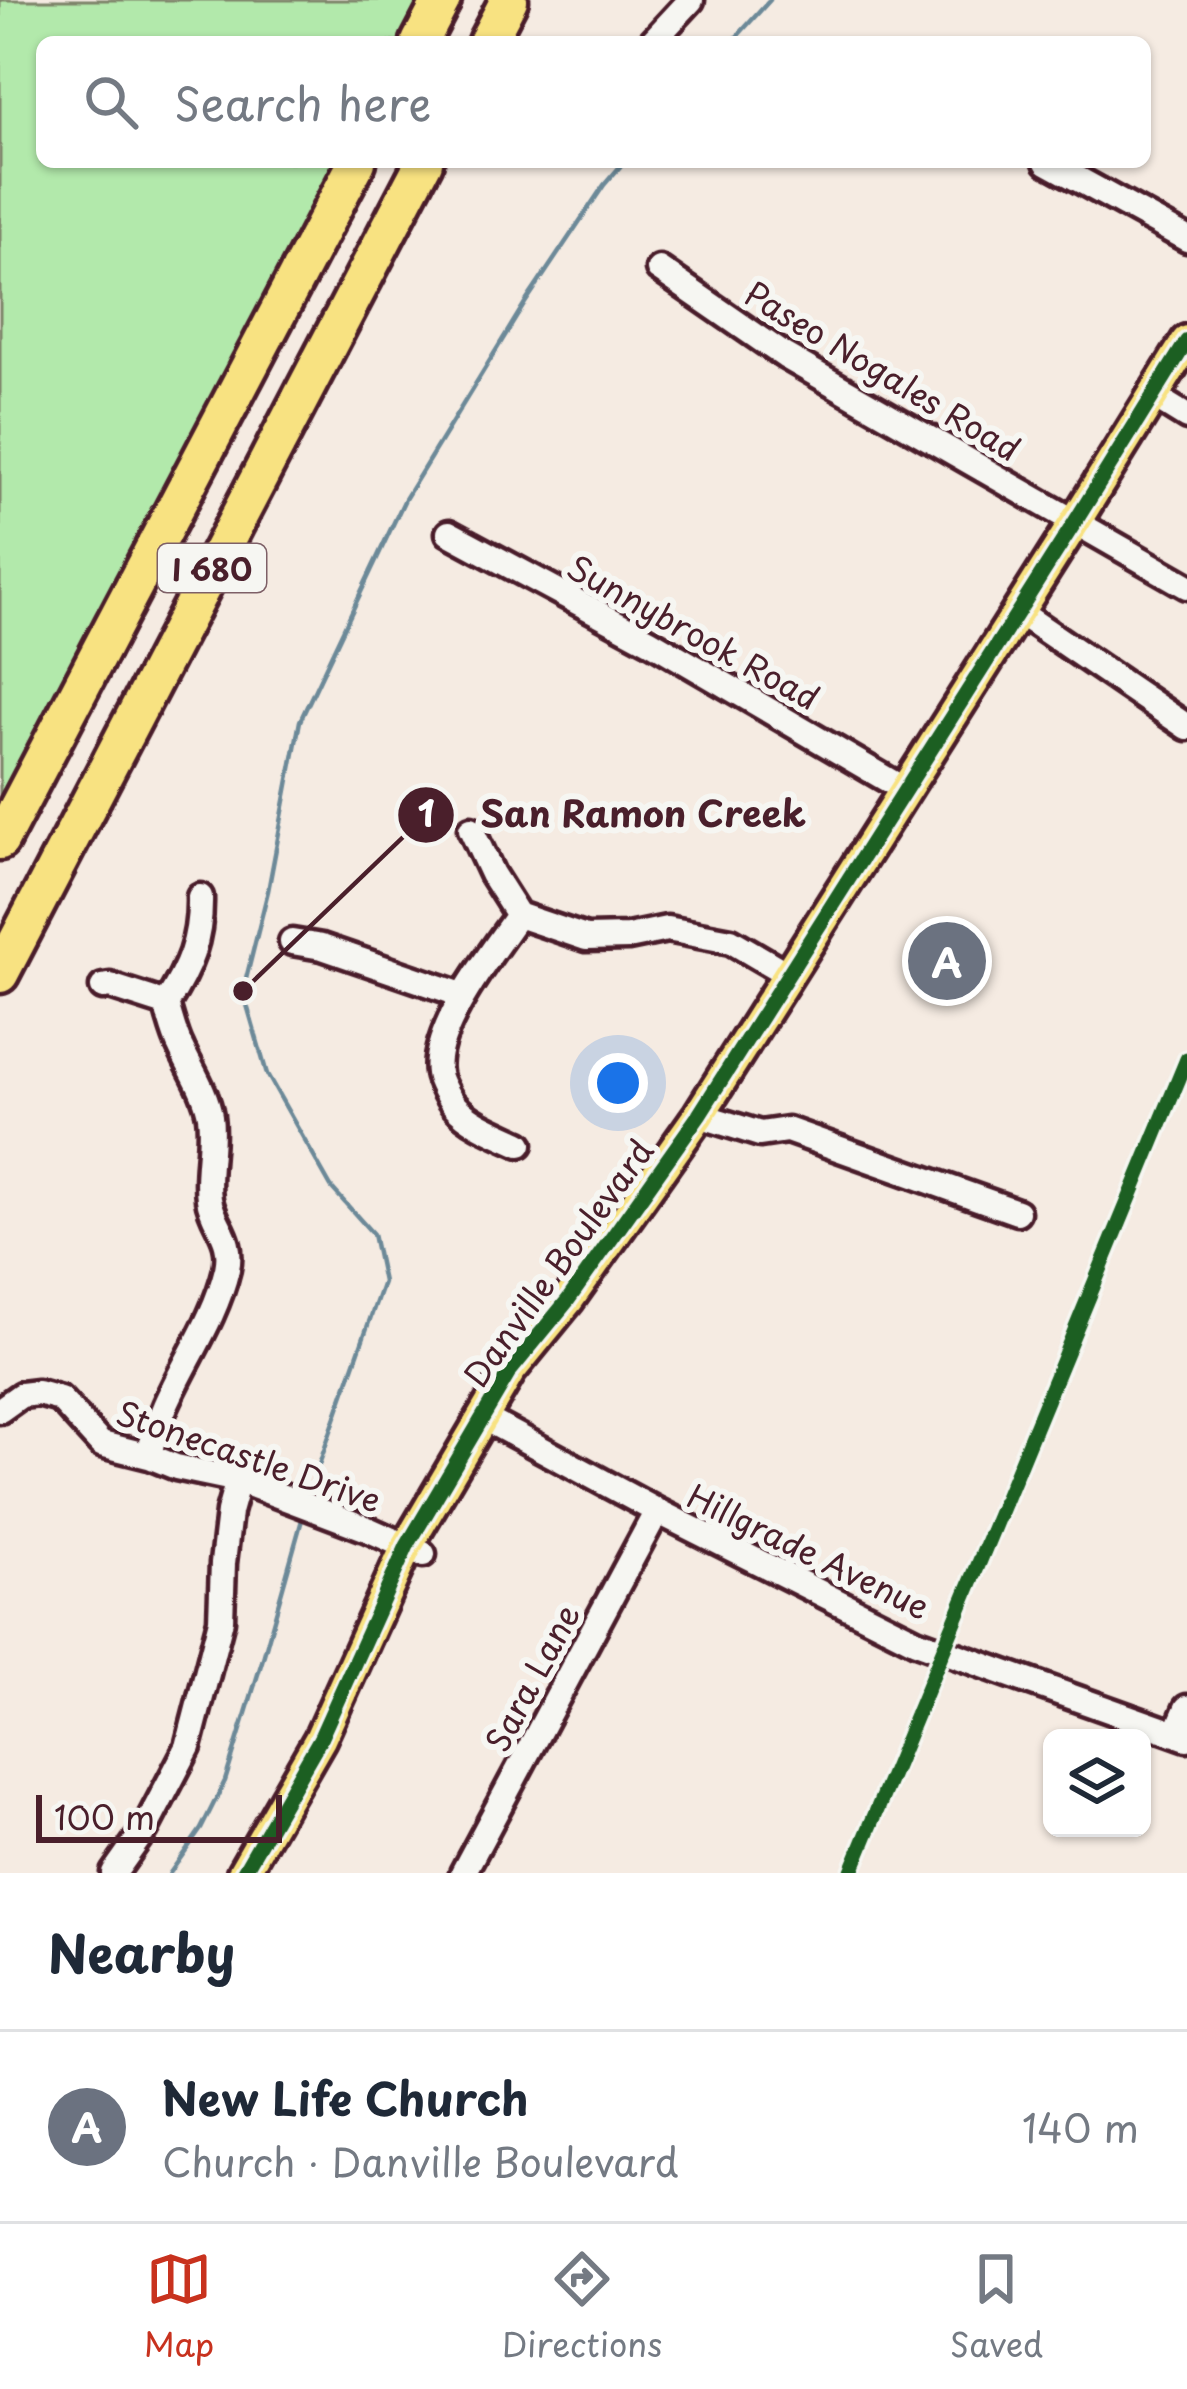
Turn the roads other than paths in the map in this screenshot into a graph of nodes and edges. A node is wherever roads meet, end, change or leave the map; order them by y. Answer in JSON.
{"nodes":[{"id":1,"x":442,"y":0,"type":"edge"},
{"id":2,"x":487,"y":0,"type":"edge"},
{"id":3,"x":509,"y":0,"type":"edge"},
{"id":4,"x":692,"y":0,"type":"edge"},
{"id":5,"x":423,"y":36,"type":"edge"},
{"id":6,"x":468,"y":36,"type":"edge"},
{"id":7,"x":490,"y":36,"type":"edge"},
{"id":8,"x":658,"y":36,"type":"edge"},
{"id":9,"x":354,"y":168,"type":"edge"},
{"id":10,"x":399,"y":168,"type":"edge"},
{"id":11,"x":421,"y":168,"type":"edge"},
{"id":12,"x":1058,"y":168,"type":"edge"},
{"id":13,"x":1187,"y":239,"type":"edge"},
{"id":14,"x":659,"y":269,"type":"dead end"},
{"id":15,"x":1187,"y":341,"type":"edge"},
{"id":16,"x":1153,"y":396,"type":"junction"},
{"id":17,"x":1187,"y":417,"type":"edge"},
{"id":18,"x":1075,"y":523,"type":"junction"},
{"id":19,"x":449,"y":533,"type":"dead end"},
{"id":20,"x":1187,"y":586,"type":"edge"},
{"id":21,"x":1017,"y":611,"type":"junction"},
{"id":22,"x":1187,"y":727,"type":"edge"},
{"id":23,"x":905,"y":790,"type":"junction"},
{"id":24,"x":471,"y":829,"type":"dead end"},
{"id":25,"x":0,"y":841,"type":"edge"},
{"id":26,"x":200,"y":897,"type":"dead end"},
{"id":27,"x":518,"y":915,"type":"junction"},
{"id":28,"x":0,"y":927,"type":"edge"},
{"id":29,"x":292,"y":942,"type":"dead end"},
{"id":30,"x":0,"y":974,"type":"edge"},
{"id":31,"x":788,"y":975,"type":"junction"},
{"id":32,"x":103,"y":987,"type":"dead end"},
{"id":33,"x":462,"y":995,"type":"junction"},
{"id":34,"x":166,"y":1004,"type":"junction"},
{"id":35,"x":699,"y":1115,"type":"junction"},
{"id":36,"x":520,"y":1144,"type":"dead end"},
{"id":37,"x":1017,"y":1212,"type":"dead end"},
{"id":38,"x":0,"y":1410,"type":"edge"},
{"id":39,"x":489,"y":1421,"type":"junction"},
{"id":40,"x":149,"y":1456,"type":"junction"},
{"id":41,"x":248,"y":1484,"type":"junction"},
{"id":42,"x":657,"y":1511,"type":"junction"},
{"id":43,"x":416,"y":1550,"type":"junction"},
{"id":44,"x":1187,"y":1708,"type":"edge"},
{"id":45,"x":1181,"y":1736,"type":"edge"},
{"id":46,"x":114,"y":1873,"type":"edge"},
{"id":47,"x":243,"y":1873,"type":"edge"},
{"id":48,"x":464,"y":1873,"type":"edge"}],
"edges":[{"from":1,"to":5,"type":"highway"},
{"from":2,"to":6,"type":"highway"},
{"from":3,"to":7,"type":"highway"},
{"from":4,"to":8,"type":"street"},
{"from":9,"to":25,"type":"highway","number":"I 680"},
{"from":10,"to":28,"type":"highway","number":"I 680"},
{"from":11,"to":30,"type":"highway","number":"I 680"},
{"from":12,"to":13,"type":"street"},
{"from":14,"to":18,"type":"street","name":"Paseo Nogales Road"},
{"from":15,"to":16,"type":"main road","name":"Danville Boulevard"},
{"from":16,"to":17,"type":"street"},
{"from":16,"to":18,"type":"main road","name":"Danville Boulevard"},
{"from":18,"to":20,"type":"street","name":"Paseo Nogales Road"},
{"from":18,"to":21,"type":"main road","name":"Danville Boulevard"},
{"from":19,"to":23,"type":"street","name":"Sunnybrook Road"},
{"from":21,"to":22,"type":"street"},
{"from":21,"to":23,"type":"main road","name":"Danville Boulevard"},
{"from":23,"to":31,"type":"main road","name":"Danville Boulevard"},
{"from":24,"to":27,"type":"street"},
{"from":26,"to":34,"type":"street"},
{"from":27,"to":31,"type":"street"},
{"from":27,"to":33,"type":"street"},
{"from":29,"to":33,"type":"street"},
{"from":31,"to":35,"type":"main road","name":"Danville Boulevard"},
{"from":32,"to":34,"type":"street"},
{"from":33,"to":36,"type":"street"},
{"from":34,"to":40,"type":"street"},
{"from":35,"to":37,"type":"street"},
{"from":35,"to":39,"type":"main road","name":"Danville Boulevard"},
{"from":38,"to":40,"type":"street","name":"Stonecastle Drive"},
{"from":39,"to":42,"type":"street","name":"Hillgrade Avenue"},
{"from":39,"to":43,"type":"main road","name":"Danville Boulevard"},
{"from":40,"to":41,"type":"street","name":"Stonecastle Drive"},
{"from":41,"to":43,"type":"street","name":"Stonecastle Drive"},
{"from":41,"to":46,"type":"street"},
{"from":42,"to":45,"type":"street","name":"Hillgrade Avenue"},
{"from":42,"to":48,"type":"street","name":"Sara Lane"},
{"from":43,"to":47,"type":"main road","name":"Danville Boulevard"},
{"from":44,"to":45,"type":"street"}]}
